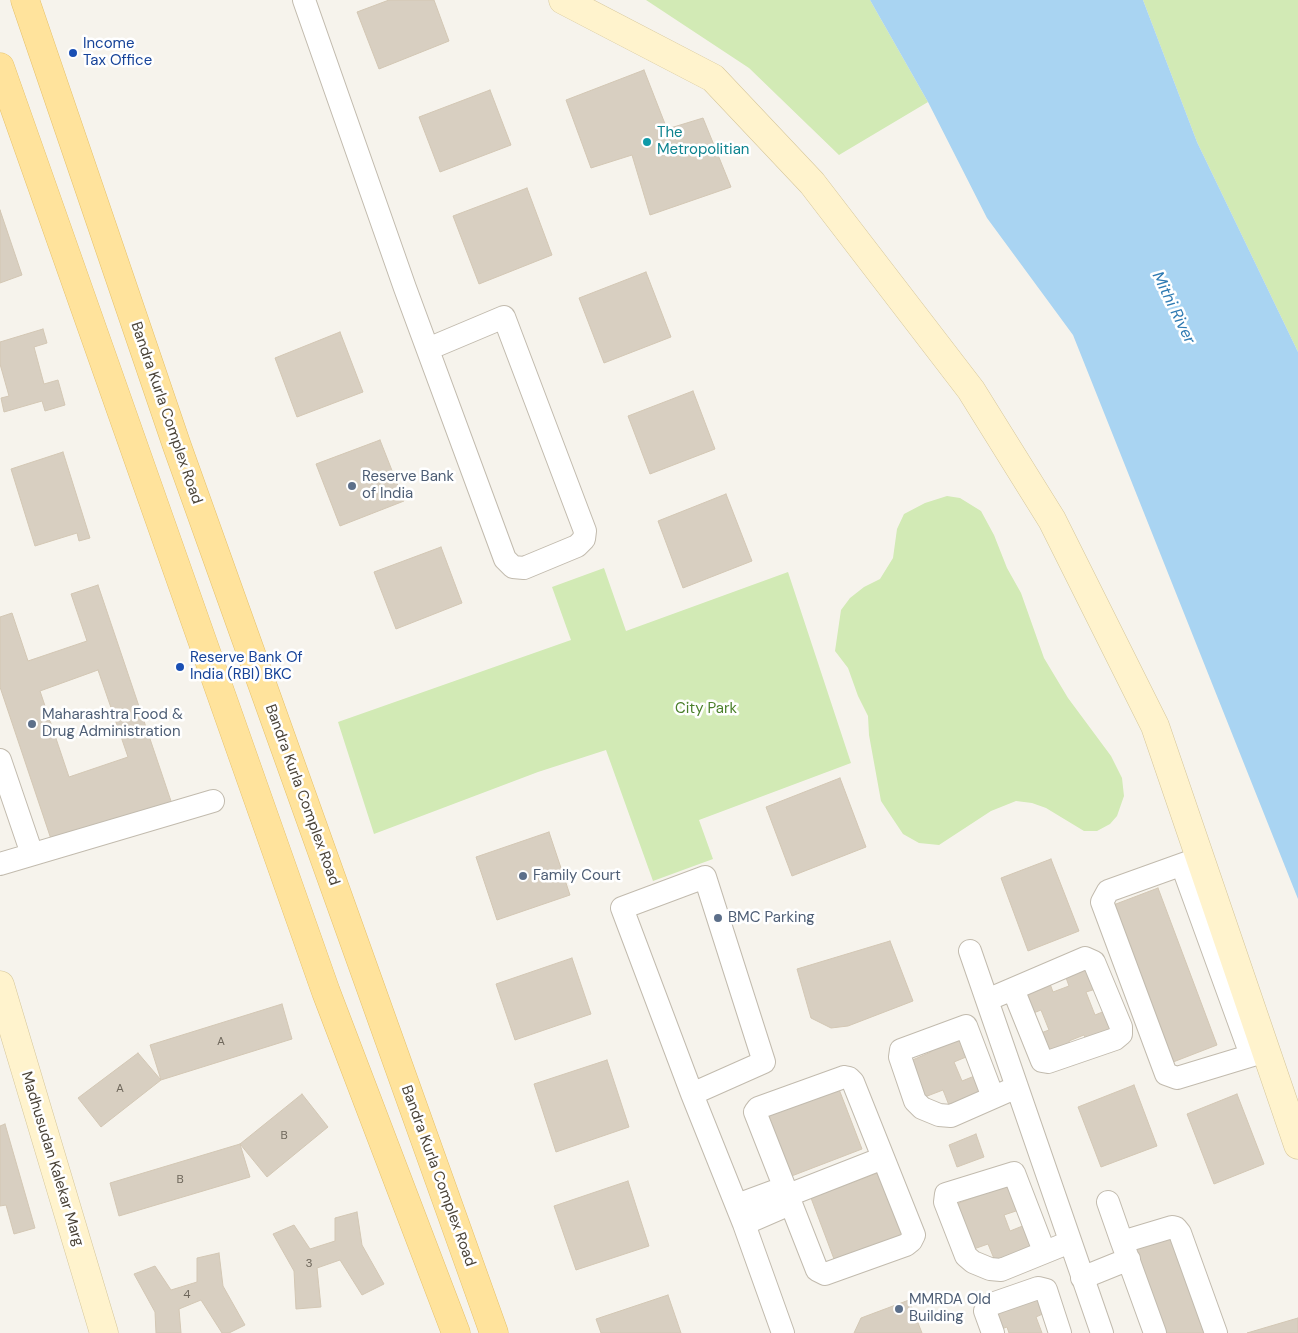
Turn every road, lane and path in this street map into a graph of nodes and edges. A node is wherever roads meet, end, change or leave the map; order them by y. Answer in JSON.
{"nodes":[{"id":1,"x":25,"y":0,"type":"edge"},
{"id":2,"x":304,"y":0,"type":"edge"},
{"id":3,"x":563,"y":0,"type":"edge"},
{"id":4,"x":0,"y":67,"type":"edge"},
{"id":5,"x":428,"y":349,"type":"junction"},
{"id":6,"x":0,"y":760,"type":"edge"},
{"id":7,"x":213,"y":801,"type":"dead end"},
{"id":8,"x":32,"y":854,"type":"junction"},
{"id":9,"x":1191,"y":861,"type":"junction"},
{"id":10,"x":0,"y":864,"type":"edge"},
{"id":11,"x":970,"y":951,"type":"dead end"},
{"id":12,"x":0,"y":985,"type":"edge"},
{"id":13,"x":1013,"y":988,"type":"junction"},
{"id":14,"x":987,"y":1000,"type":"junction"},
{"id":15,"x":7,"y":1032,"type":"edge"},
{"id":16,"x":1258,"y":1053,"type":"junction"},
{"id":17,"x":1017,"y":1087,"type":"junction"},
{"id":18,"x":692,"y":1094,"type":"junction"},
{"id":19,"x":993,"y":1097,"type":"junction"},
{"id":20,"x":1298,"y":1145,"type":"edge"},
{"id":21,"x":883,"y":1158,"type":"junction"},
{"id":22,"x":786,"y":1196,"type":"junction"},
{"id":23,"x":1108,"y":1202,"type":"dead end"},
{"id":24,"x":740,"y":1215,"type":"junction"},
{"id":25,"x":1070,"y":1242,"type":"junction"},
{"id":26,"x":1126,"y":1251,"type":"junction"},
{"id":27,"x":1044,"y":1252,"type":"junction"},
{"id":28,"x":1082,"y":1278,"type":"junction"},
{"id":29,"x":104,"y":1333,"type":"edge"},
{"id":30,"x":456,"y":1333,"type":"edge"},
{"id":31,"x":494,"y":1333,"type":"edge"},
{"id":32,"x":783,"y":1333,"type":"edge"},
{"id":33,"x":993,"y":1333,"type":"edge"},
{"id":34,"x":1060,"y":1333,"type":"edge"},
{"id":35,"x":1102,"y":1333,"type":"edge"},
{"id":36,"x":1155,"y":1333,"type":"edge"},
{"id":37,"x":1216,"y":1333,"type":"edge"}],
"edges":[{"from":1,"to":31,"type":"main road","name":"Bandra Kurla Complex Road"},
{"from":2,"to":5,"type":"street"},
{"from":3,"to":9,"type":"street"},
{"from":4,"to":30,"type":"main road"},
{"from":5,"to":5,"type":"street"},
{"from":6,"to":8,"type":"street"},
{"from":7,"to":8,"type":"street"},
{"from":8,"to":10,"type":"street"},
{"from":9,"to":16,"type":"street"},
{"from":9,"to":16,"type":"street"},
{"from":11,"to":14,"type":"street"},
{"from":12,"to":15,"type":"street","name":"Madhusudan Kalekar Marg"},
{"from":13,"to":13,"type":"street"},
{"from":13,"to":14,"type":"street"},
{"from":14,"to":17,"type":"street"},
{"from":15,"to":29,"type":"street","name":"Madhusudan Kalekar Marg"},
{"from":16,"to":20,"type":"street"},
{"from":17,"to":19,"type":"street"},
{"from":17,"to":25,"type":"street"},
{"from":18,"to":18,"type":"street"},
{"from":18,"to":24,"type":"street"},
{"from":19,"to":19,"type":"street"},
{"from":21,"to":22,"type":"street"},
{"from":21,"to":22,"type":"street"},
{"from":21,"to":22,"type":"street"},
{"from":22,"to":24,"type":"street"},
{"from":23,"to":26,"type":"street"},
{"from":24,"to":32,"type":"street"},
{"from":25,"to":27,"type":"street"},
{"from":25,"to":28,"type":"street"},
{"from":26,"to":28,"type":"street"},
{"from":26,"to":36,"type":"street"},
{"from":26,"to":37,"type":"street"},
{"from":27,"to":27,"type":"street"},
{"from":28,"to":35,"type":"street"},
{"from":33,"to":34,"type":"street"}]}
